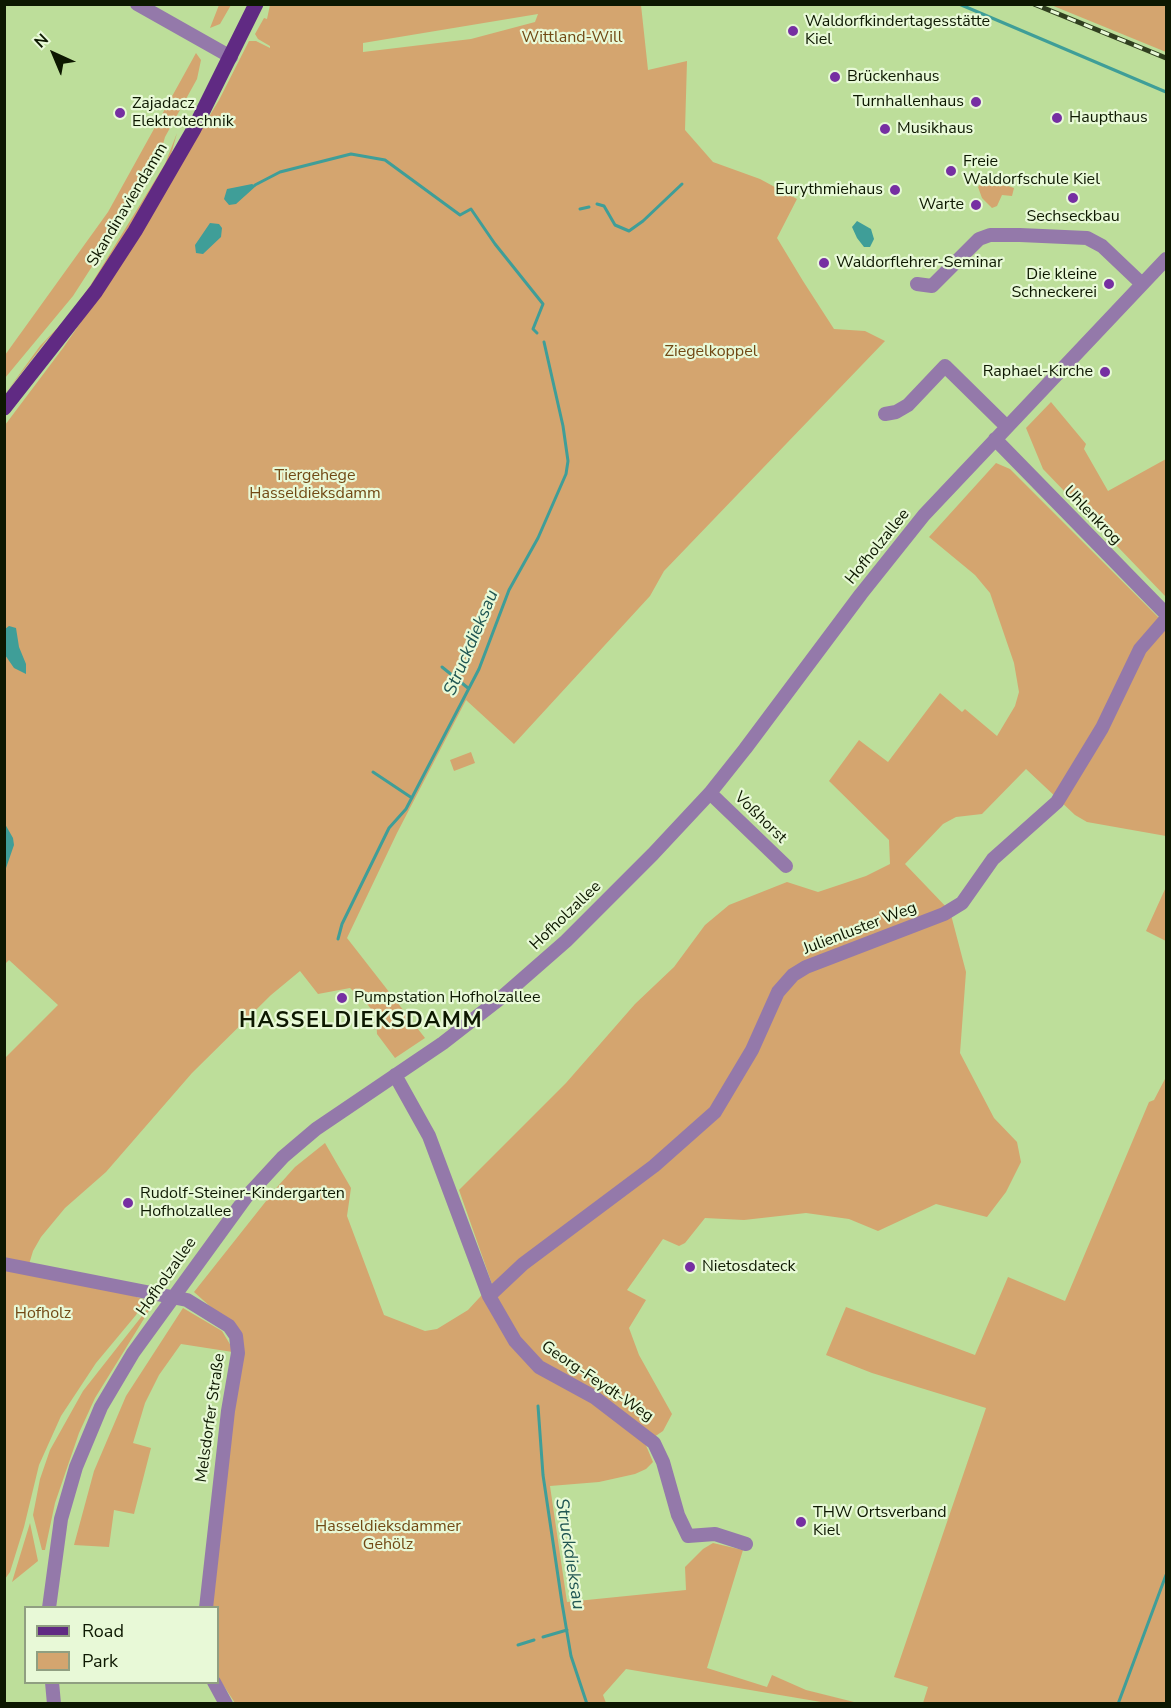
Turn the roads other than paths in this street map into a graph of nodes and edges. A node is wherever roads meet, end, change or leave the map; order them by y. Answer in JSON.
{"nodes":[{"id":1,"x":137,"y":4,"type":"edge"},
{"id":2,"x":256,"y":4,"type":"edge"},
{"id":3,"x":231,"y":57,"type":"junction"},
{"id":4,"x":1167,"y":259,"type":"edge"},
{"id":5,"x":917,"y":284,"type":"dead end"},
{"id":6,"x":1142,"y":284,"type":"junction"},
{"id":7,"x":4,"y":408,"type":"edge"},
{"id":8,"x":885,"y":414,"type":"dead end"},
{"id":9,"x":1006,"y":426,"type":"junction"},
{"id":10,"x":995,"y":439,"type":"junction"},
{"id":11,"x":1167,"y":614,"type":"edge"},
{"id":12,"x":1167,"y":619,"type":"edge"},
{"id":13,"x":710,"y":793,"type":"junction"},
{"id":14,"x":786,"y":866,"type":"dead end"},
{"id":15,"x":395,"y":1076,"type":"junction"},
{"id":16,"x":4,"y":1264,"type":"edge"},
{"id":17,"x":489,"y":1296,"type":"junction"},
{"id":18,"x":174,"y":1297,"type":"junction"},
{"id":19,"x":746,"y":1544,"type":"dead end"},
{"id":20,"x":50,"y":1606,"type":"edge"},
{"id":21,"x":206,"y":1606,"type":"edge"},
{"id":22,"x":52,"y":1684,"type":"edge"},
{"id":23,"x":215,"y":1684,"type":"edge"},
{"id":24,"x":54,"y":1704,"type":"edge"},
{"id":25,"x":226,"y":1704,"type":"edge"}],
"edges":[{"from":1,"to":3,"type":"street"},
{"from":2,"to":3,"type":"main road","name":"Skandinaviendamm"},
{"from":3,"to":7,"type":"main road","name":"Skandinaviendamm"},
{"from":4,"to":6,"type":"street","name":"Hofholzallee"},
{"from":5,"to":6,"type":"street"},
{"from":6,"to":9,"type":"street","name":"Hofholzallee"},
{"from":8,"to":9,"type":"street"},
{"from":9,"to":10,"type":"street","name":"Hofholzallee"},
{"from":10,"to":11,"type":"street","name":"Uhlenkrog"},
{"from":10,"to":13,"type":"street","name":"Hofholzallee"},
{"from":12,"to":17,"type":"street","name":"Julienluster Weg"},
{"from":13,"to":14,"type":"street","name":"Voßhorst"},
{"from":13,"to":15,"type":"street","name":"Hofholzallee"},
{"from":15,"to":17,"type":"street","name":"Georg-Feydt-Weg"},
{"from":15,"to":18,"type":"street","name":"Hofholzallee"},
{"from":16,"to":18,"type":"street","name":"Melsdorfer Straße"},
{"from":17,"to":19,"type":"street","name":"Georg-Feydt-Weg"},
{"from":18,"to":20,"type":"street","name":"Hofholzallee"},
{"from":18,"to":21,"type":"street","name":"Melsdorfer Straße"},
{"from":22,"to":24,"type":"street"},
{"from":23,"to":25,"type":"street"}]}
